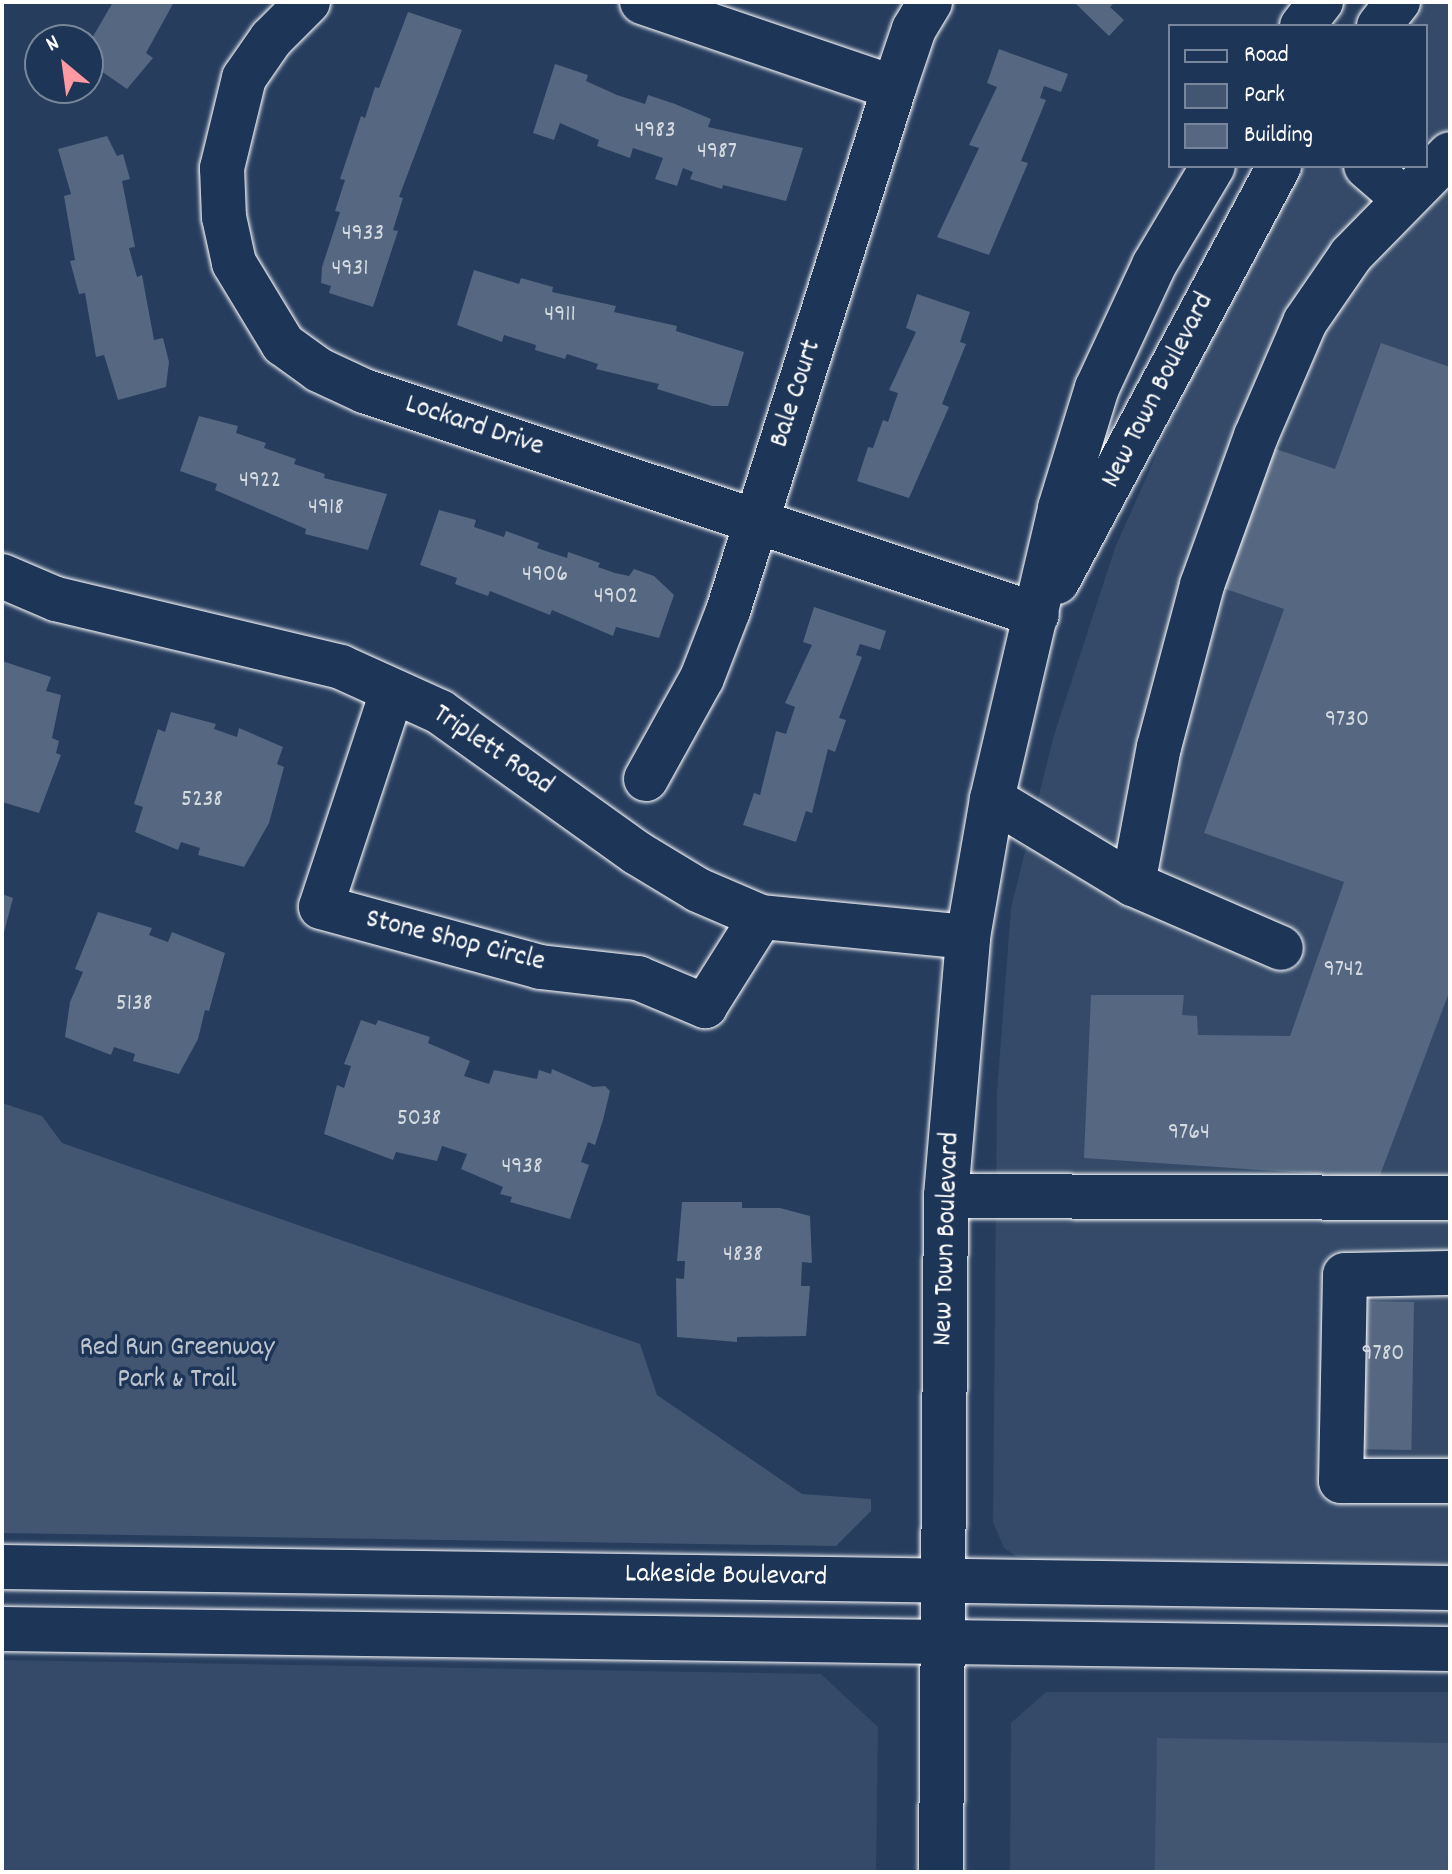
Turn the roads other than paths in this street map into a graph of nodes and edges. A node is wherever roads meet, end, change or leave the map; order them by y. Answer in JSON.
{"nodes":[{"id":1,"x":308,"y":2,"type":"edge"},
{"id":2,"x":642,"y":2,"type":"edge"},
{"id":3,"x":930,"y":2,"type":"edge"},
{"id":4,"x":1321,"y":2,"type":"edge"},
{"id":5,"x":1398,"y":2,"type":"edge"},
{"id":6,"x":1304,"y":24,"type":"edge"},
{"id":7,"x":1381,"y":24,"type":"edge"},
{"id":8,"x":894,"y":88,"type":"junction"},
{"id":9,"x":1450,"y":154,"type":"edge"},
{"id":10,"x":1212,"y":168,"type":"edge"},
{"id":11,"x":1278,"y":168,"type":"edge"},
{"id":12,"x":1368,"y":168,"type":"edge"},
{"id":13,"x":1404,"y":199,"type":"junction"},
{"id":14,"x":757,"y":518,"type":"junction"},
{"id":15,"x":2,"y":576,"type":"edge"},
{"id":16,"x":1037,"y":615,"type":"junction"},
{"id":17,"x":392,"y":692,"type":"junction"},
{"id":18,"x":646,"y":779,"type":"dead end"},
{"id":19,"x":992,"y":799,"type":"junction"},
{"id":20,"x":1133,"y":884,"type":"junction"},
{"id":21,"x":761,"y":917,"type":"junction"},
{"id":22,"x":968,"y":937,"type":"junction"},
{"id":23,"x":1281,"y":948,"type":"dead end"},
{"id":24,"x":946,"y":1196,"type":"junction"},
{"id":25,"x":1450,"y":1198,"type":"edge"},
{"id":26,"x":1450,"y":1273,"type":"edge"},
{"id":27,"x":1450,"y":1481,"type":"edge"},
{"id":28,"x":2,"y":1567,"type":"edge"},
{"id":29,"x":942,"y":1580,"type":"junction"},
{"id":30,"x":1450,"y":1588,"type":"edge"},
{"id":31,"x":2,"y":1629,"type":"edge"},
{"id":32,"x":944,"y":1642,"type":"junction"},
{"id":33,"x":1450,"y":1649,"type":"edge"},
{"id":34,"x":941,"y":1872,"type":"edge"}],
"edges":[{"from":1,"to":14,"type":"street","name":"Lockard Drive"},
{"from":2,"to":8,"type":"street"},
{"from":3,"to":8,"type":"street","name":"Bale Court"},
{"from":4,"to":6,"type":"street"},
{"from":5,"to":7,"type":"street"},
{"from":8,"to":14,"type":"street","name":"Bale Court"},
{"from":9,"to":13,"type":"street"},
{"from":10,"to":16,"type":"street","name":"New Town Boulevard"},
{"from":11,"to":16,"type":"street","name":"New Town Boulevard"},
{"from":12,"to":13,"type":"street"},
{"from":13,"to":20,"type":"street"},
{"from":14,"to":16,"type":"street","name":"Lockard Drive"},
{"from":14,"to":18,"type":"street","name":"Bale Court"},
{"from":15,"to":17,"type":"street","name":"Triplett Road"},
{"from":16,"to":19,"type":"street","name":"New Town Boulevard"},
{"from":17,"to":21,"type":"street","name":"Triplett Road"},
{"from":17,"to":21,"type":"street","name":"Stone Shop Circle"},
{"from":19,"to":20,"type":"street"},
{"from":19,"to":22,"type":"street","name":"New Town Boulevard"},
{"from":20,"to":23,"type":"street"},
{"from":21,"to":22,"type":"street","name":"Triplett Road"},
{"from":22,"to":24,"type":"street","name":"New Town Boulevard"},
{"from":24,"to":25,"type":"street"},
{"from":24,"to":29,"type":"street","name":"New Town Boulevard"},
{"from":26,"to":27,"type":"street"},
{"from":28,"to":29,"type":"street","name":"Lakeside Boulevard"},
{"from":29,"to":30,"type":"street","name":"Lakeside Boulevard"},
{"from":29,"to":32,"type":"street","name":"New Town Boulevard"},
{"from":31,"to":32,"type":"street"},
{"from":32,"to":33,"type":"street"},
{"from":32,"to":34,"type":"street","name":"New Town Boulevard"}]}
